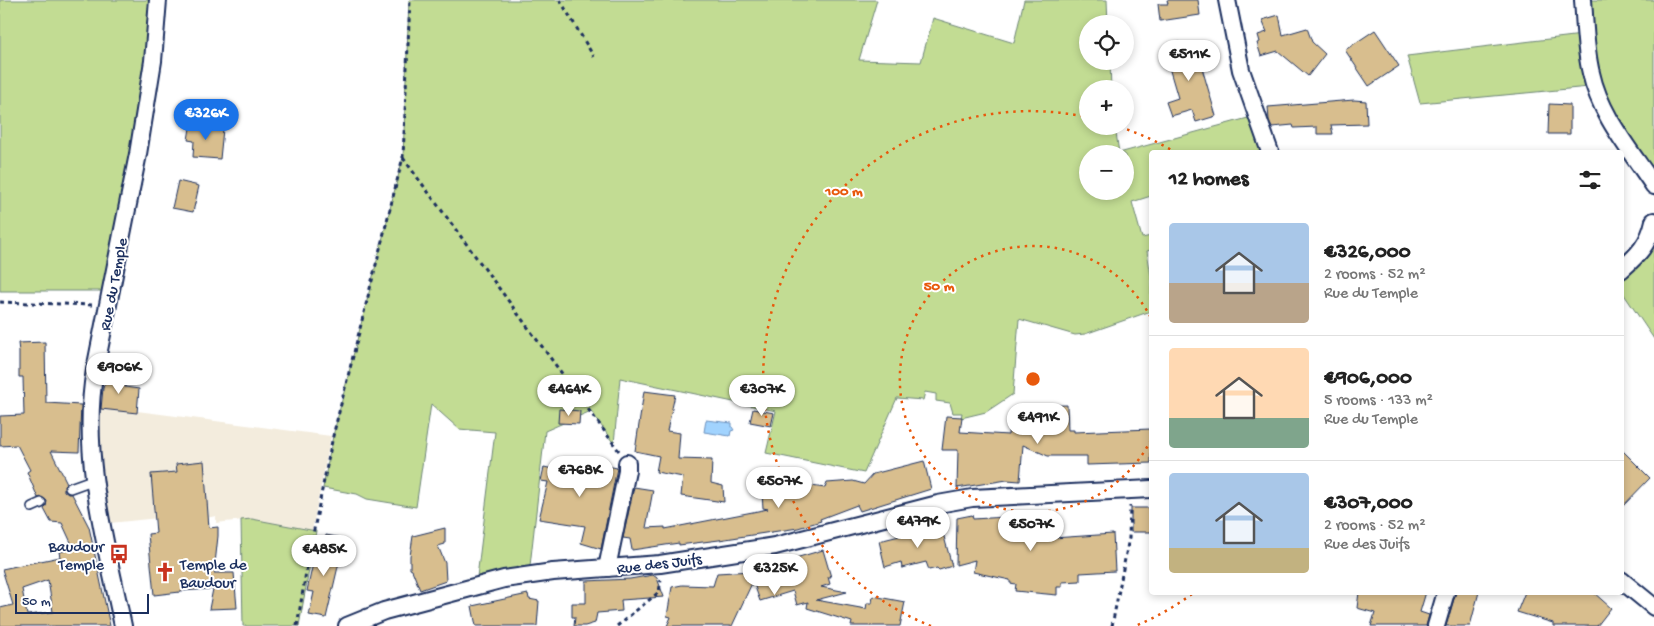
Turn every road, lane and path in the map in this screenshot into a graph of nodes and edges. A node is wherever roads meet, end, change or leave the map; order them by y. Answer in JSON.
{"nodes":[{"id":1,"x":158,"y":0,"type":"edge"},
{"id":2,"x":410,"y":0,"type":"edge"},
{"id":3,"x":560,"y":0,"type":"edge"},
{"id":4,"x":1227,"y":0,"type":"edge"},
{"id":5,"x":1583,"y":0,"type":"edge"},
{"id":6,"x":594,"y":57,"type":"dead end"},
{"id":7,"x":1269,"y":150,"type":"edge"},
{"id":8,"x":403,"y":157,"type":"junction"},
{"id":9,"x":1654,"y":186,"type":"edge"},
{"id":10,"x":1654,"y":221,"type":"edge"},
{"id":11,"x":1624,"y":267,"type":"edge"},
{"id":12,"x":0,"y":302,"type":"edge"},
{"id":13,"x":108,"y":306,"type":"junction"},
{"id":14,"x":626,"y":462,"type":"joint"},
{"id":15,"x":95,"y":479,"type":"junction"},
{"id":16,"x":70,"y":488,"type":"dead end"},
{"id":17,"x":1149,"y":489,"type":"edge"},
{"id":18,"x":1130,"y":490,"type":"junction"},
{"id":19,"x":660,"y":564,"type":"junction"},
{"id":20,"x":607,"y":568,"type":"junction"},
{"id":21,"x":1624,"y":582,"type":"edge"},
{"id":22,"x":1445,"y":595,"type":"edge"},
{"id":23,"x":1654,"y":607,"type":"edge"},
{"id":24,"x":123,"y":626,"type":"edge"},
{"id":25,"x":297,"y":626,"type":"edge"},
{"id":26,"x":347,"y":626,"type":"edge"},
{"id":27,"x":616,"y":626,"type":"edge"},
{"id":28,"x":1112,"y":626,"type":"edge"},
{"id":29,"x":1436,"y":626,"type":"edge"}],
"edges":[{"from":1,"to":13,"type":"street","name":"Rue du Temple"},
{"from":2,"to":8,"type":"path"},
{"from":3,"to":6,"type":"path"},
{"from":4,"to":7,"type":"street"},
{"from":5,"to":9,"type":"street"},
{"from":8,"to":14,"type":"path"},
{"from":8,"to":25,"type":"path"},
{"from":10,"to":11,"type":"street"},
{"from":12,"to":13,"type":"path"},
{"from":13,"to":15,"type":"street","name":"Rue du Temple"},
{"from":14,"to":20,"type":"street"},
{"from":15,"to":16,"type":"lane"},
{"from":15,"to":24,"type":"street","name":"Rue du Temple"},
{"from":17,"to":18,"type":"street","name":"Rue des Juifs"},
{"from":18,"to":19,"type":"street","name":"Rue des Juifs"},
{"from":18,"to":28,"type":"path"},
{"from":19,"to":20,"type":"street","name":"Rue des Juifs"},
{"from":19,"to":27,"type":"path"},
{"from":20,"to":26,"type":"street","name":"Rue des Juifs"},
{"from":21,"to":23,"type":"street"},
{"from":22,"to":29,"type":"street"}]}
